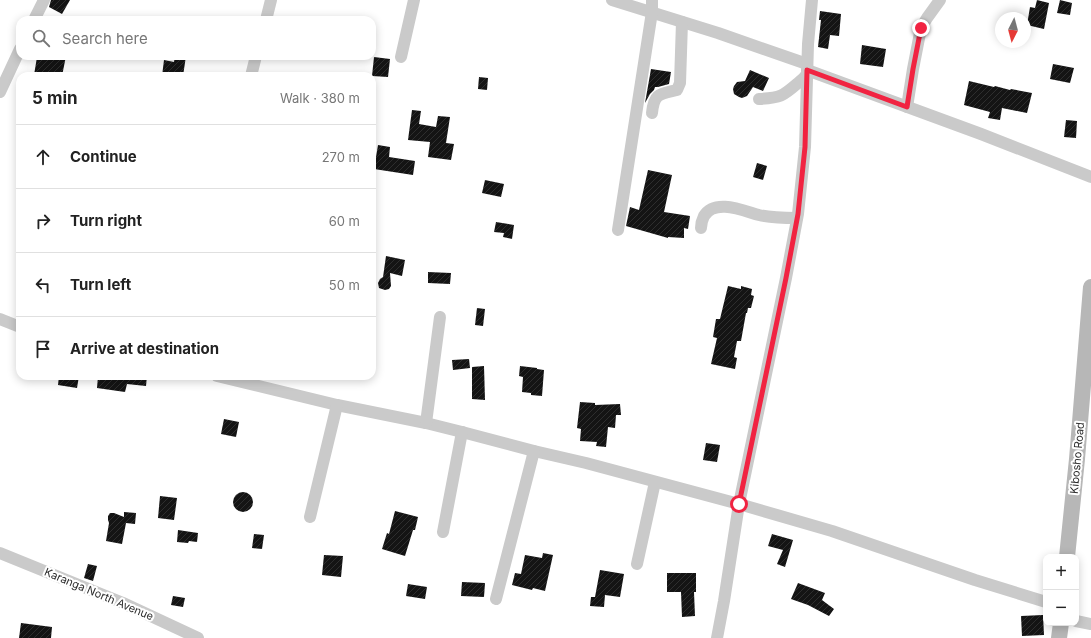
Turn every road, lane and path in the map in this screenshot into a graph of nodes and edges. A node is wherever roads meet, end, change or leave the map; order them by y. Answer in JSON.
{"nodes":[{"id":1,"x":44,"y":0,"type":"edge"},
{"id":2,"x":271,"y":0,"type":"edge"},
{"id":3,"x":414,"y":0,"type":"edge"},
{"id":4,"x":612,"y":0,"type":"edge"},
{"id":5,"x":812,"y":0,"type":"edge"},
{"id":6,"x":940,"y":0,"type":"edge"},
{"id":7,"x":652,"y":6,"type":"edge"},
{"id":8,"x":38,"y":16,"type":"edge"},
{"id":9,"x":267,"y":16,"type":"edge"},
{"id":10,"x":682,"y":22,"type":"junction"},
{"id":11,"x":16,"y":58,"type":"edge"},
{"id":12,"x":401,"y":58,"type":"dead end"},
{"id":13,"x":255,"y":60,"type":"edge"},
{"id":14,"x":807,"y":69,"type":"junction"},
{"id":15,"x":252,"y":72,"type":"edge"},
{"id":16,"x":0,"y":92,"type":"edge"},
{"id":17,"x":759,"y":99,"type":"dead end"},
{"id":18,"x":907,"y":107,"type":"junction"},
{"id":19,"x":652,"y":112,"type":"dead end"},
{"id":20,"x":1091,"y":177,"type":"edge"},
{"id":21,"x":797,"y":218,"type":"junction"},
{"id":22,"x":701,"y":228,"type":"dead end"},
{"id":23,"x":618,"y":230,"type":"dead end"},
{"id":24,"x":1091,"y":287,"type":"edge"},
{"id":25,"x":440,"y":317,"type":"dead end"},
{"id":26,"x":0,"y":319,"type":"edge"},
{"id":27,"x":16,"y":325,"type":"edge"},
{"id":28,"x":234,"y":380,"type":"edge"},
{"id":29,"x":337,"y":405,"type":"junction"},
{"id":30,"x":426,"y":423,"type":"junction"},
{"id":31,"x":462,"y":432,"type":"junction"},
{"id":32,"x":534,"y":451,"type":"junction"},
{"id":33,"x":656,"y":482,"type":"junction"},
{"id":34,"x":739,"y":504,"type":"junction"},
{"id":35,"x":310,"y":517,"type":"dead end"},
{"id":36,"x":443,"y":532,"type":"dead end"},
{"id":37,"x":0,"y":553,"type":"edge"},
{"id":38,"x":1067,"y":554,"type":"edge"},
{"id":39,"x":637,"y":564,"type":"dead end"},
{"id":40,"x":496,"y":599,"type":"dead end"},
{"id":41,"x":1043,"y":601,"type":"edge"},
{"id":42,"x":1079,"y":622,"type":"edge"},
{"id":43,"x":1091,"y":624,"type":"edge"},
{"id":44,"x":1061,"y":626,"type":"edge"},
{"id":45,"x":198,"y":638,"type":"edge"},
{"id":46,"x":717,"y":638,"type":"edge"},
{"id":47,"x":1060,"y":638,"type":"edge"}],
"edges":[{"from":1,"to":8,"type":"street"},
{"from":2,"to":9,"type":"street"},
{"from":3,"to":12,"type":"street"},
{"from":4,"to":7,"type":"street"},
{"from":5,"to":14,"type":"street"},
{"from":6,"to":18,"type":"street"},
{"from":7,"to":10,"type":"street"},
{"from":7,"to":23,"type":"street"},
{"from":10,"to":14,"type":"street"},
{"from":10,"to":19,"type":"street"},
{"from":11,"to":16,"type":"street"},
{"from":13,"to":15,"type":"street"},
{"from":14,"to":17,"type":"street"},
{"from":14,"to":18,"type":"street"},
{"from":14,"to":21,"type":"street"},
{"from":18,"to":20,"type":"street"},
{"from":21,"to":22,"type":"street"},
{"from":21,"to":34,"type":"street"},
{"from":24,"to":38,"type":"street","name":"Kibosho Road"},
{"from":25,"to":30,"type":"street"},
{"from":26,"to":27,"type":"street"},
{"from":28,"to":29,"type":"street"},
{"from":29,"to":30,"type":"street"},
{"from":29,"to":35,"type":"street"},
{"from":30,"to":31,"type":"street"},
{"from":31,"to":32,"type":"street"},
{"from":31,"to":36,"type":"street"},
{"from":32,"to":33,"type":"street"},
{"from":32,"to":40,"type":"street"},
{"from":33,"to":34,"type":"street"},
{"from":33,"to":39,"type":"street"},
{"from":34,"to":41,"type":"street"},
{"from":34,"to":46,"type":"street"},
{"from":37,"to":45,"type":"street","name":"Karanga North Avenue"},
{"from":42,"to":43,"type":"street"},
{"from":44,"to":47,"type":"street"}]}
